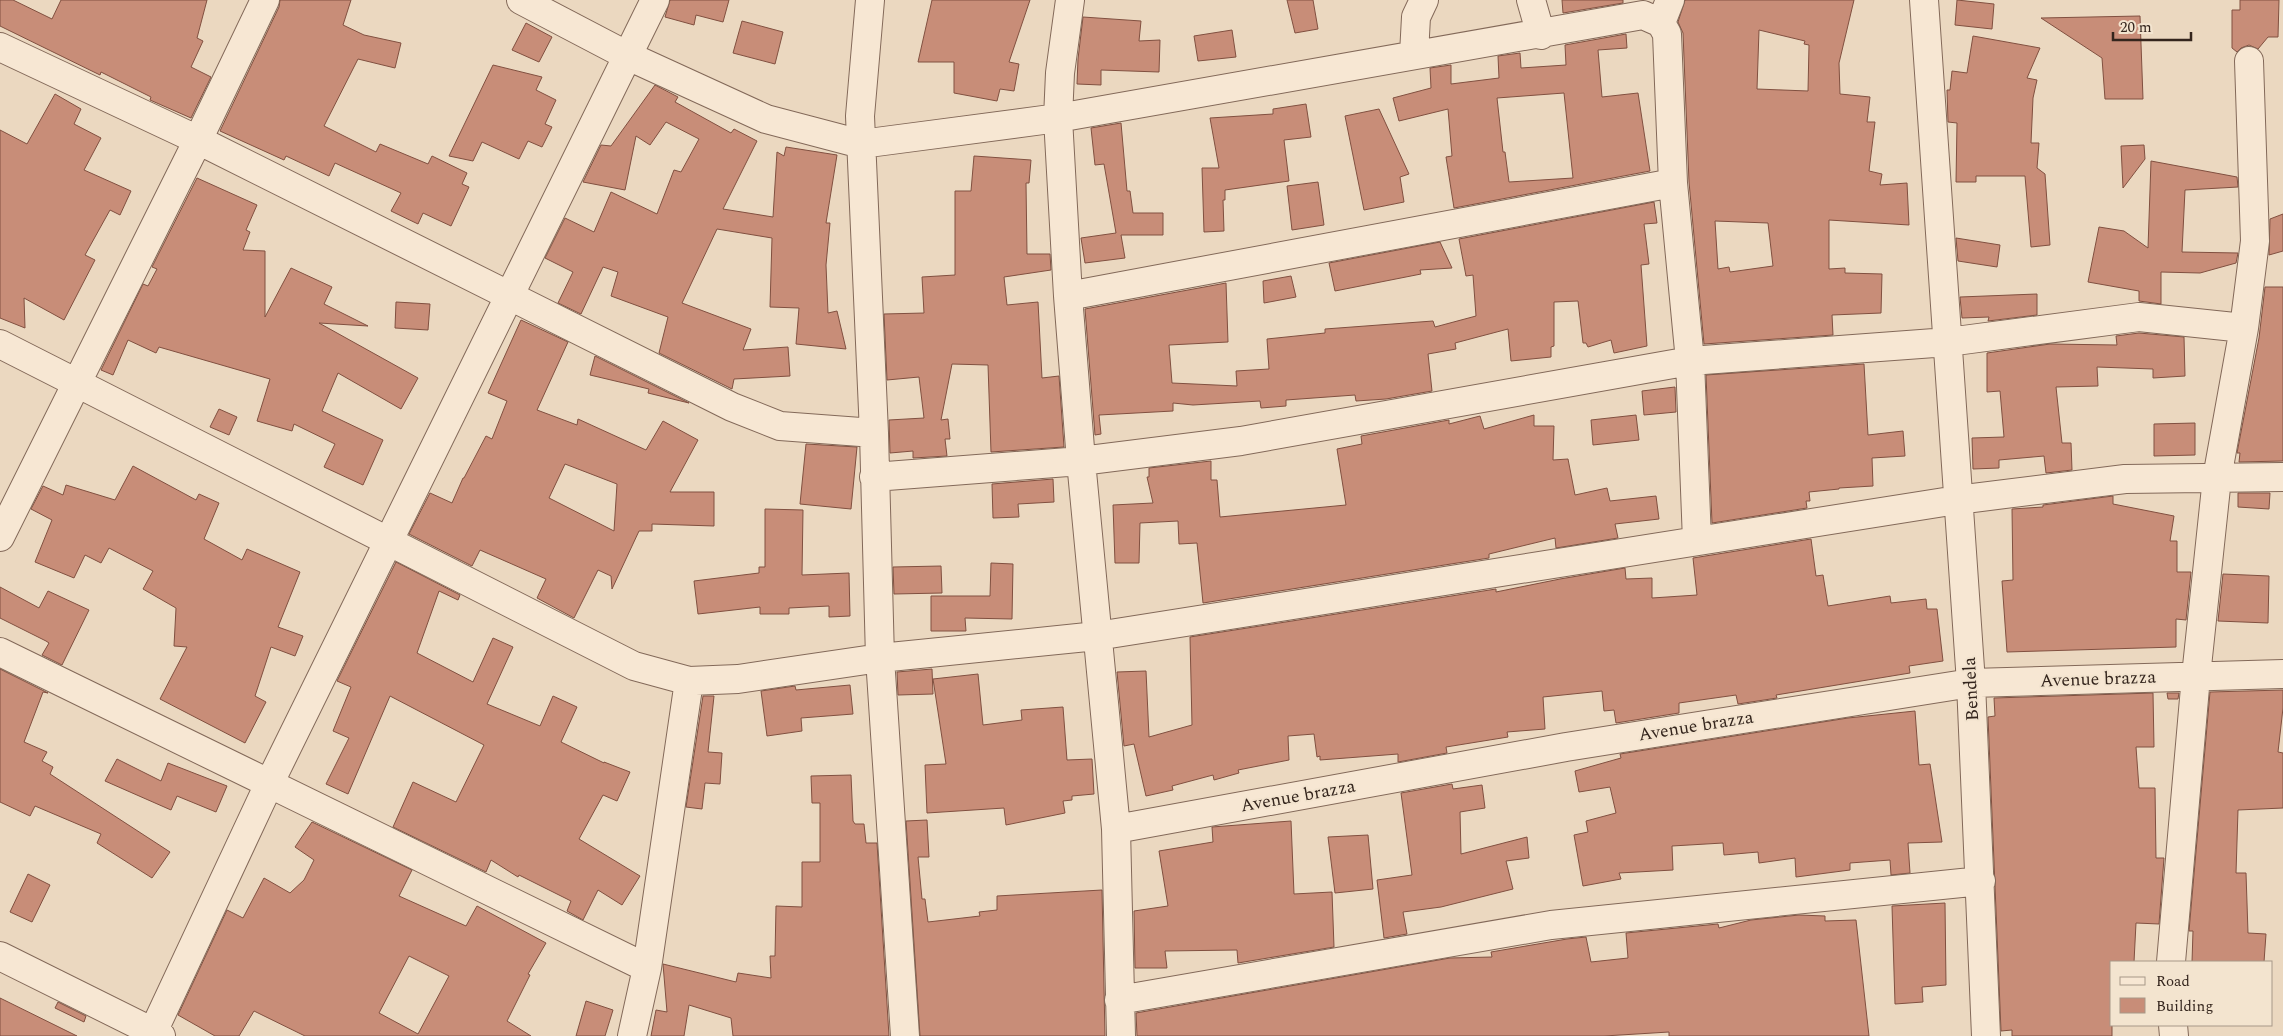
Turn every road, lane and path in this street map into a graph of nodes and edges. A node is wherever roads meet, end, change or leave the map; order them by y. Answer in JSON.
{"nodes":[{"id":1,"x":265,"y":0,"type":"edge"},
{"id":2,"x":521,"y":0,"type":"edge"},
{"id":3,"x":655,"y":0,"type":"edge"},
{"id":4,"x":870,"y":0,"type":"edge"},
{"id":5,"x":1070,"y":0,"type":"edge"},
{"id":6,"x":1424,"y":0,"type":"edge"},
{"id":7,"x":1531,"y":0,"type":"edge"},
{"id":8,"x":1924,"y":0,"type":"edge"},
{"id":9,"x":1665,"y":11,"type":"edge"},
{"id":10,"x":1541,"y":35,"type":"junction"},
{"id":11,"x":0,"y":47,"type":"edge"},
{"id":12,"x":1414,"y":54,"type":"junction"},
{"id":13,"x":626,"y":55,"type":"junction"},
{"id":14,"x":2249,"y":61,"type":"dead end"},
{"id":15,"x":1058,"y":118,"type":"junction"},
{"id":16,"x":198,"y":140,"type":"junction"},
{"id":17,"x":861,"y":144,"type":"junction"},
{"id":18,"x":1673,"y":183,"type":"junction"},
{"id":19,"x":509,"y":296,"type":"junction"},
{"id":20,"x":1068,"y":296,"type":"junction"},
{"id":21,"x":2244,"y":328,"type":"junction"},
{"id":22,"x":1948,"y":342,"type":"junction"},
{"id":23,"x":0,"y":344,"type":"edge"},
{"id":24,"x":1690,"y":362,"type":"junction"},
{"id":25,"x":76,"y":382,"type":"junction"},
{"id":26,"x":874,"y":434,"type":"junction"},
{"id":27,"x":1081,"y":461,"type":"junction"},
{"id":28,"x":874,"y":477,"type":"junction"},
{"id":29,"x":2217,"y":478,"type":"junction"},
{"id":30,"x":2283,"y":478,"type":"edge"},
{"id":31,"x":1957,"y":500,"type":"junction"},
{"id":32,"x":0,"y":537,"type":"edge"},
{"id":33,"x":389,"y":541,"type":"junction"},
{"id":34,"x":1697,"y":541,"type":"junction"},
{"id":35,"x":1097,"y":636,"type":"junction"},
{"id":36,"x":0,"y":652,"type":"edge"},
{"id":37,"x":880,"y":658,"type":"junction"},
{"id":38,"x":2283,"y":674,"type":"edge"},
{"id":39,"x":2196,"y":676,"type":"junction"},
{"id":40,"x":689,"y":681,"type":"junction"},
{"id":41,"x":1971,"y":683,"type":"junction"},
{"id":42,"x":269,"y":784,"type":"junction"},
{"id":43,"x":1116,"y":829,"type":"junction"},
{"id":44,"x":1981,"y":881,"type":"junction"},
{"id":45,"x":0,"y":956,"type":"edge"},
{"id":46,"x":2171,"y":961,"type":"edge"},
{"id":47,"x":647,"y":968,"type":"junction"},
{"id":48,"x":1119,"y":1000,"type":"junction"},
{"id":49,"x":157,"y":1034,"type":"edge"},
{"id":50,"x":632,"y":1036,"type":"edge"},
{"id":51,"x":905,"y":1036,"type":"edge"},
{"id":52,"x":1120,"y":1036,"type":"edge"},
{"id":53,"x":1986,"y":1036,"type":"edge"}],
"edges":[{"from":1,"to":16,"type":"street"},
{"from":2,"to":13,"type":"street"},
{"from":3,"to":13,"type":"street"},
{"from":4,"to":17,"type":"street"},
{"from":5,"to":15,"type":"street"},
{"from":6,"to":12,"type":"street"},
{"from":7,"to":10,"type":"street"},
{"from":8,"to":22,"type":"street","name":"Bendela"},
{"from":9,"to":10,"type":"street"},
{"from":9,"to":18,"type":"street"},
{"from":10,"to":12,"type":"street"},
{"from":11,"to":16,"type":"street"},
{"from":12,"to":15,"type":"street"},
{"from":13,"to":17,"type":"street"},
{"from":13,"to":19,"type":"street"},
{"from":14,"to":21,"type":"street"},
{"from":15,"to":17,"type":"street"},
{"from":15,"to":20,"type":"street"},
{"from":16,"to":19,"type":"street"},
{"from":16,"to":25,"type":"street"},
{"from":17,"to":26,"type":"street"},
{"from":18,"to":20,"type":"street"},
{"from":18,"to":24,"type":"street"},
{"from":19,"to":26,"type":"street"},
{"from":19,"to":33,"type":"street"},
{"from":20,"to":27,"type":"street"},
{"from":21,"to":22,"type":"street"},
{"from":21,"to":29,"type":"street"},
{"from":22,"to":24,"type":"street"},
{"from":22,"to":31,"type":"street","name":"Bendela"},
{"from":23,"to":25,"type":"street"},
{"from":24,"to":27,"type":"street"},
{"from":24,"to":34,"type":"street"},
{"from":25,"to":32,"type":"street"},
{"from":25,"to":33,"type":"street"},
{"from":26,"to":28,"type":"street"},
{"from":27,"to":28,"type":"street"},
{"from":27,"to":35,"type":"street"},
{"from":28,"to":37,"type":"street"},
{"from":29,"to":30,"type":"street"},
{"from":29,"to":31,"type":"street"},
{"from":29,"to":39,"type":"street"},
{"from":31,"to":34,"type":"street"},
{"from":31,"to":41,"type":"street","name":"Bendela"},
{"from":33,"to":40,"type":"street"},
{"from":33,"to":42,"type":"street"},
{"from":34,"to":35,"type":"street"},
{"from":35,"to":37,"type":"street"},
{"from":35,"to":43,"type":"street"},
{"from":36,"to":42,"type":"street"},
{"from":37,"to":40,"type":"street"},
{"from":37,"to":51,"type":"street"},
{"from":38,"to":39,"type":"street","name":"Avenue brazza"},
{"from":39,"to":41,"type":"street","name":"Avenue brazza"},
{"from":39,"to":46,"type":"street"},
{"from":40,"to":47,"type":"street"},
{"from":41,"to":43,"type":"street","name":"Avenue brazza"},
{"from":41,"to":44,"type":"street","name":"Bendela"},
{"from":42,"to":47,"type":"street"},
{"from":42,"to":49,"type":"street"},
{"from":43,"to":48,"type":"street"},
{"from":44,"to":48,"type":"street"},
{"from":44,"to":53,"type":"street","name":"Bendela"},
{"from":45,"to":49,"type":"street"},
{"from":47,"to":50,"type":"street"},
{"from":48,"to":52,"type":"street"}]}
